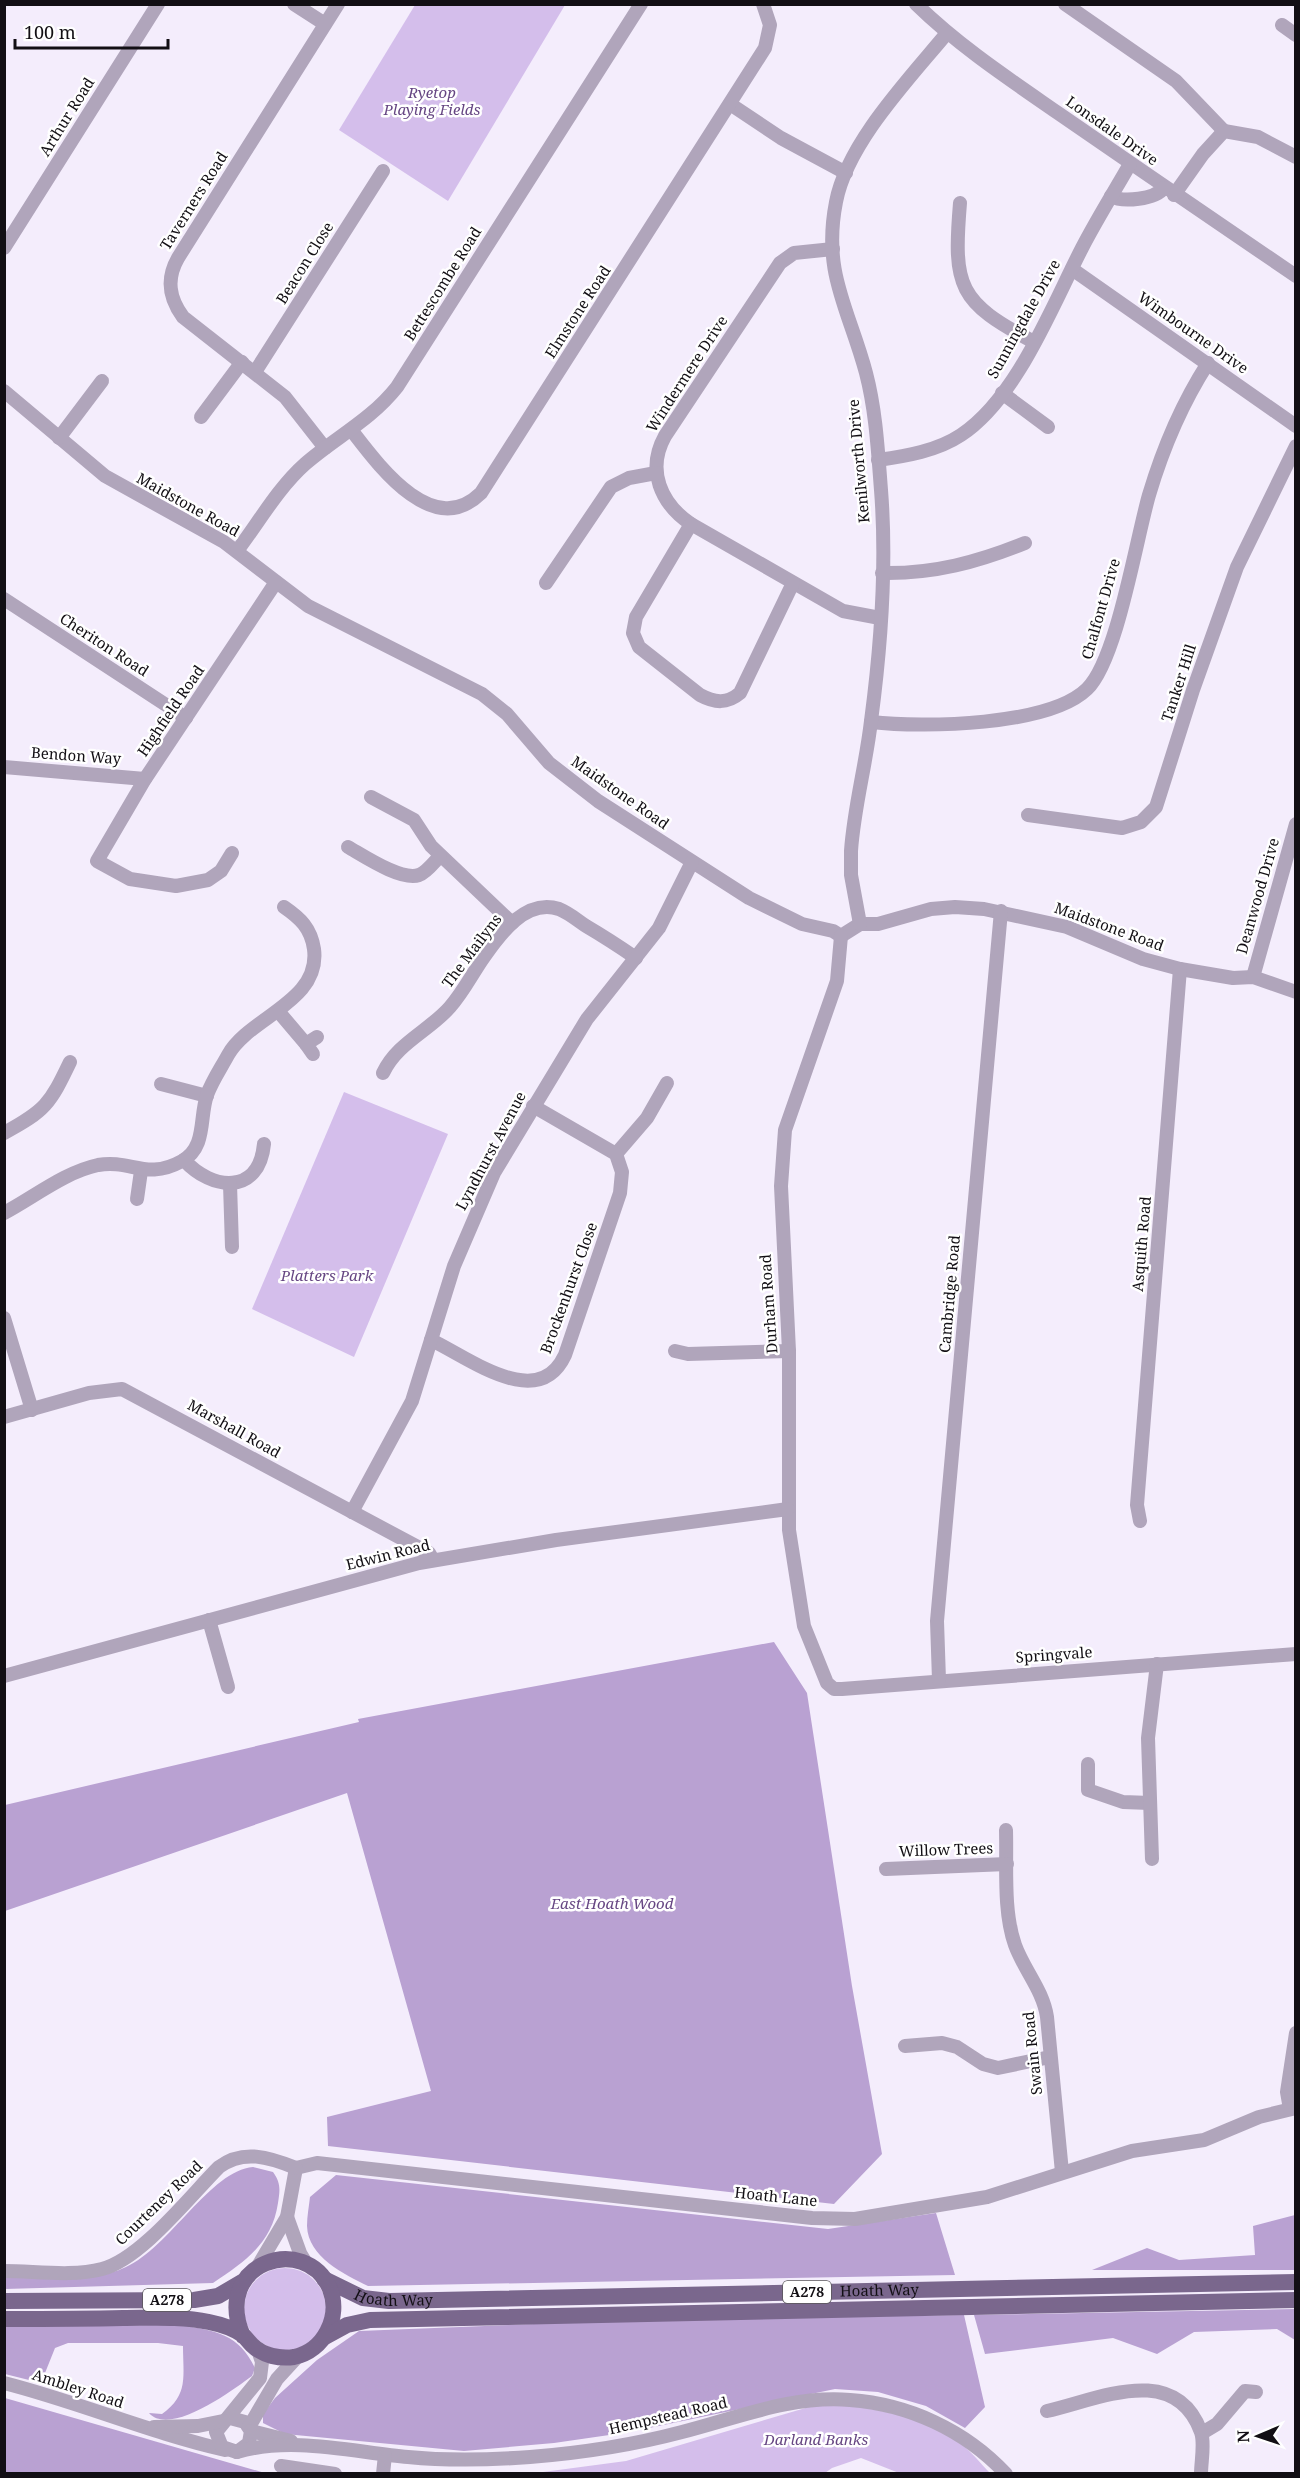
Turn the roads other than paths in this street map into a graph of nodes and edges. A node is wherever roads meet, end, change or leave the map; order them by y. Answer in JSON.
{"nodes":[{"id":1,"x":158,"y":4,"type":"edge"},
{"id":2,"x":294,"y":4,"type":"edge"},
{"id":3,"x":338,"y":4,"type":"edge"},
{"id":4,"x":641,"y":4,"type":"edge"},
{"id":5,"x":763,"y":4,"type":"edge"},
{"id":6,"x":916,"y":4,"type":"edge"},
{"id":7,"x":1065,"y":4,"type":"edge"},
{"id":8,"x":325,"y":24,"type":"junction"},
{"id":9,"x":1282,"y":25,"type":"dead end"},
{"id":10,"x":947,"y":33,"type":"junction"},
{"id":11,"x":1296,"y":35,"type":"edge"},
{"id":12,"x":730,"y":104,"type":"junction"},
{"id":13,"x":1224,"y":131,"type":"junction"},
{"id":14,"x":1296,"y":157,"type":"edge"},
{"id":15,"x":1130,"y":164,"type":"junction"},
{"id":16,"x":382,"y":171,"type":"dead end"},
{"id":17,"x":846,"y":173,"type":"junction"},
{"id":18,"x":1169,"y":191,"type":"junction"},
{"id":19,"x":1111,"y":196,"type":"junction"},
{"id":20,"x":960,"y":203,"type":"dead end"},
{"id":21,"x":4,"y":248,"type":"edge"},
{"id":22,"x":832,"y":249,"type":"junction"},
{"id":23,"x":1072,"y":268,"type":"junction"},
{"id":24,"x":1296,"y":276,"type":"edge"},
{"id":25,"x":1034,"y":342,"type":"junction"},
{"id":26,"x":242,"y":362,"type":"junction"},
{"id":27,"x":1208,"y":363,"type":"junction"},
{"id":28,"x":255,"y":372,"type":"junction"},
{"id":29,"x":102,"y":381,"type":"dead end"},
{"id":30,"x":4,"y":391,"type":"edge"},
{"id":31,"x":1002,"y":393,"type":"junction"},
{"id":32,"x":201,"y":417,"type":"dead end"},
{"id":33,"x":1296,"y":426,"type":"edge"},
{"id":34,"x":1048,"y":427,"type":"dead end"},
{"id":35,"x":352,"y":431,"type":"junction"},
{"id":36,"x":59,"y":438,"type":"junction"},
{"id":37,"x":1296,"y":446,"type":"edge"},
{"id":38,"x":325,"y":448,"type":"junction"},
{"id":39,"x":878,"y":460,"type":"junction"},
{"id":40,"x":656,"y":473,"type":"junction"},
{"id":41,"x":691,"y":524,"type":"junction"},
{"id":42,"x":1026,"y":543,"type":"dead end"},
{"id":43,"x":237,"y":551,"type":"junction"},
{"id":44,"x":882,"y":573,"type":"junction"},
{"id":45,"x":276,"y":582,"type":"junction"},
{"id":46,"x":546,"y":583,"type":"dead end"},
{"id":47,"x":793,"y":583,"type":"junction"},
{"id":48,"x":4,"y":599,"type":"edge"},
{"id":49,"x":880,"y":618,"type":"junction"},
{"id":50,"x":186,"y":718,"type":"junction"},
{"id":51,"x":871,"y":722,"type":"junction"},
{"id":52,"x":4,"y":767,"type":"edge"},
{"id":53,"x":145,"y":779,"type":"junction"},
{"id":54,"x":371,"y":797,"type":"dead end"},
{"id":55,"x":1028,"y":815,"type":"dead end"},
{"id":56,"x":1296,"y":824,"type":"edge"},
{"id":57,"x":348,"y":847,"type":"dead end"},
{"id":58,"x":232,"y":853,"type":"dead end"},
{"id":59,"x":440,"y":856,"type":"junction"},
{"id":60,"x":692,"y":862,"type":"junction"},
{"id":61,"x":292,"y":907,"type":"dead end"},
{"id":62,"x":1001,"y":911,"type":"junction"},
{"id":63,"x":512,"y":923,"type":"junction"},
{"id":64,"x":860,"y":924,"type":"junction"},
{"id":65,"x":841,"y":936,"type":"junction"},
{"id":66,"x":636,"y":958,"type":"junction"},
{"id":67,"x":1180,"y":969,"type":"junction"},
{"id":68,"x":1253,"y":977,"type":"junction"},
{"id":69,"x":1296,"y":992,"type":"edge"},
{"id":70,"x":278,"y":1011,"type":"junction"},
{"id":71,"x":312,"y":1045,"type":"dead end"},
{"id":72,"x":70,"y":1062,"type":"dead end"},
{"id":73,"x":383,"y":1073,"type":"dead end"},
{"id":74,"x":667,"y":1083,"type":"dead end"},
{"id":75,"x":207,"y":1096,"type":"junction"},
{"id":76,"x":156,"y":1098,"type":"dead end"},
{"id":77,"x":533,"y":1106,"type":"junction"},
{"id":78,"x":4,"y":1133,"type":"edge"},
{"id":79,"x":264,"y":1144,"type":"dead end"},
{"id":80,"x":616,"y":1154,"type":"junction"},
{"id":81,"x":184,"y":1160,"type":"junction"},
{"id":82,"x":141,"y":1171,"type":"junction"},
{"id":83,"x":230,"y":1184,"type":"junction"},
{"id":84,"x":150,"y":1206,"type":"dead end"},
{"id":85,"x":4,"y":1213,"type":"edge"},
{"id":86,"x":232,"y":1247,"type":"dead end"},
{"id":87,"x":4,"y":1318,"type":"edge"},
{"id":88,"x":431,"y":1340,"type":"junction"},
{"id":89,"x":675,"y":1351,"type":"dead end"},
{"id":90,"x":789,"y":1351,"type":"junction"},
{"id":91,"x":32,"y":1410,"type":"junction"},
{"id":92,"x":4,"y":1418,"type":"edge"},
{"id":93,"x":788,"y":1509,"type":"junction"},
{"id":94,"x":352,"y":1512,"type":"junction"},
{"id":95,"x":1140,"y":1521,"type":"dead end"},
{"id":96,"x":433,"y":1560,"type":"junction"},
{"id":97,"x":209,"y":1620,"type":"junction"},
{"id":98,"x":1296,"y":1654,"type":"edge"},
{"id":99,"x":1157,"y":1664,"type":"junction"},
{"id":100,"x":824,"y":1674,"type":"joint"},
{"id":101,"x":4,"y":1676,"type":"edge"},
{"id":102,"x":939,"y":1680,"type":"junction"},
{"id":103,"x":228,"y":1687,"type":"dead end"},
{"id":104,"x":1088,"y":1764,"type":"dead end"},
{"id":105,"x":1150,"y":1803,"type":"junction"},
{"id":106,"x":1005,"y":1830,"type":"dead end"},
{"id":107,"x":1152,"y":1859,"type":"dead end"},
{"id":108,"x":1007,"y":1864,"type":"junction"},
{"id":109,"x":886,"y":1869,"type":"dead end"},
{"id":110,"x":1296,"y":2033,"type":"edge"},
{"id":111,"x":905,"y":2046,"type":"dead end"},
{"id":112,"x":1050,"y":2057,"type":"junction"},
{"id":113,"x":1293,"y":2109,"type":"edge"},
{"id":114,"x":296,"y":2168,"type":"junction"},
{"id":115,"x":1062,"y":2172,"type":"junction"},
{"id":116,"x":287,"y":2217,"type":"junction"},
{"id":117,"x":306,"y":2264,"type":"junction"},
{"id":118,"x":258,"y":2266,"type":"junction"},
{"id":119,"x":4,"y":2271,"type":"edge"},
{"id":120,"x":324,"y":2279,"type":"junction"},
{"id":121,"x":242,"y":2282,"type":"junction"},
{"id":122,"x":1296,"y":2282,"type":"edge"},
{"id":123,"x":1296,"y":2300,"type":"edge"},
{"id":124,"x":4,"y":2301,"type":"edge"},
{"id":125,"x":4,"y":2319,"type":"edge"},
{"id":126,"x":243,"y":2336,"type":"junction"},
{"id":127,"x":325,"y":2337,"type":"junction"},
{"id":128,"x":258,"y":2350,"type":"junction"},
{"id":129,"x":298,"y":2356,"type":"junction"},
{"id":130,"x":4,"y":2383,"type":"edge"},
{"id":131,"x":1256,"y":2392,"type":"dead end"},
{"id":132,"x":1047,"y":2411,"type":"dead end"},
{"id":133,"x":227,"y":2419,"type":"junction"},
{"id":134,"x":140,"y":2427,"type":"junction"},
{"id":135,"x":250,"y":2429,"type":"junction"},
{"id":136,"x":1202,"y":2433,"type":"junction"},
{"id":137,"x":316,"y":2447,"type":"junction"},
{"id":138,"x":231,"y":2451,"type":"junction"},
{"id":139,"x":385,"y":2455,"type":"junction"},
{"id":140,"x":281,"y":2466,"type":"dead end"},
{"id":141,"x":334,"y":2474,"type":"edge"},
{"id":142,"x":383,"y":2474,"type":"edge"},
{"id":143,"x":1005,"y":2474,"type":"edge"},
{"id":144,"x":1202,"y":2474,"type":"edge"}],
"edges":[{"from":1,"to":21,"type":"street","name":"Arthur Road"},
{"from":2,"to":8,"type":"street"},
{"from":3,"to":8,"type":"street","name":"Taverners Road"},
{"from":4,"to":35,"type":"street","name":"Bettescombe Road"},
{"from":5,"to":12,"type":"street","name":"Elmstone Road"},
{"from":6,"to":10,"type":"street","name":"Lonsdale Drive"},
{"from":7,"to":13,"type":"street"},
{"from":8,"to":26,"type":"street","name":"Taverners Road"},
{"from":9,"to":11,"type":"street"},
{"from":10,"to":15,"type":"street","name":"Lonsdale Drive"},
{"from":10,"to":17,"type":"street","name":"Kenilworth Drive"},
{"from":12,"to":17,"type":"street"},
{"from":12,"to":35,"type":"street","name":"Elmstone Road"},
{"from":13,"to":14,"type":"street"},
{"from":13,"to":18,"type":"street"},
{"from":15,"to":18,"type":"street","name":"Lonsdale Drive"},
{"from":15,"to":19,"type":"street","name":"Sunningdale Drive"},
{"from":16,"to":28,"type":"street","name":"Beacon Close"},
{"from":17,"to":22,"type":"street","name":"Kenilworth Drive"},
{"from":18,"to":19,"type":"street"},
{"from":18,"to":24,"type":"street","name":"Lonsdale Drive"},
{"from":19,"to":23,"type":"street","name":"Sunningdale Drive"},
{"from":20,"to":25,"type":"street"},
{"from":22,"to":39,"type":"street","name":"Kenilworth Drive"},
{"from":22,"to":40,"type":"street","name":"Windermere Drive"},
{"from":23,"to":25,"type":"street","name":"Sunningdale Drive"},
{"from":23,"to":27,"type":"street","name":"Wimbourne Drive"},
{"from":25,"to":31,"type":"street","name":"Sunningdale Drive"},
{"from":26,"to":28,"type":"street","name":"Taverners Road"},
{"from":26,"to":32,"type":"street"},
{"from":27,"to":33,"type":"street","name":"Wimbourne Drive"},
{"from":27,"to":51,"type":"street","name":"Chalfont Drive"},
{"from":28,"to":38,"type":"street","name":"Taverners Road"},
{"from":29,"to":36,"type":"street"},
{"from":30,"to":36,"type":"street","name":"Maidstone Road"},
{"from":31,"to":34,"type":"street"},
{"from":31,"to":39,"type":"street","name":"Sunningdale Drive"},
{"from":35,"to":38,"type":"street","name":"Bettescombe Road"},
{"from":36,"to":43,"type":"street","name":"Maidstone Road"},
{"from":37,"to":55,"type":"street","name":"Tanker Hill"},
{"from":38,"to":43,"type":"street","name":"Bettescombe Road"},
{"from":39,"to":44,"type":"street","name":"Kenilworth Drive"},
{"from":40,"to":41,"type":"street"},
{"from":40,"to":46,"type":"street"},
{"from":41,"to":47,"type":"street"},
{"from":41,"to":47,"type":"street"},
{"from":42,"to":44,"type":"street"},
{"from":43,"to":45,"type":"street","name":"Maidstone Road"},
{"from":44,"to":49,"type":"street","name":"Kenilworth Drive"},
{"from":45,"to":50,"type":"street","name":"Highfield Road"},
{"from":45,"to":60,"type":"street","name":"Maidstone Road"},
{"from":47,"to":49,"type":"street"},
{"from":48,"to":50,"type":"street","name":"Cheriton Road"},
{"from":49,"to":51,"type":"street","name":"Kenilworth Drive"},
{"from":50,"to":53,"type":"street","name":"Highfield Road"},
{"from":51,"to":64,"type":"street","name":"Kenilworth Drive"},
{"from":52,"to":53,"type":"street","name":"Bendon Way"},
{"from":53,"to":58,"type":"street","name":"Highfield Road"},
{"from":54,"to":59,"type":"street"},
{"from":56,"to":68,"type":"street","name":"Deanwood Drive"},
{"from":57,"to":59,"type":"street"},
{"from":59,"to":63,"type":"street"},
{"from":60,"to":65,"type":"street","name":"Maidstone Road"},
{"from":60,"to":66,"type":"street","name":"Lyndhurst Avenue"},
{"from":61,"to":70,"type":"street"},
{"from":62,"to":64,"type":"street","name":"Maidstone Road"},
{"from":62,"to":67,"type":"street","name":"Maidstone Road"},
{"from":62,"to":102,"type":"street","name":"Cambridge Road"},
{"from":63,"to":66,"type":"street","name":"The Mailyns"},
{"from":63,"to":73,"type":"street","name":"The Mailyns"},
{"from":64,"to":65,"type":"street","name":"Maidstone Road"},
{"from":65,"to":90,"type":"street","name":"Durham Road"},
{"from":66,"to":77,"type":"street","name":"Lyndhurst Avenue"},
{"from":67,"to":68,"type":"street","name":"Maidstone Road"},
{"from":67,"to":95,"type":"street","name":"Asquith Road"},
{"from":68,"to":69,"type":"street","name":"Maidstone Road"},
{"from":70,"to":71,"type":"street"},
{"from":70,"to":75,"type":"street"},
{"from":72,"to":78,"type":"street"},
{"from":74,"to":80,"type":"street"},
{"from":75,"to":76,"type":"street"},
{"from":75,"to":81,"type":"street"},
{"from":77,"to":80,"type":"street"},
{"from":77,"to":88,"type":"street","name":"Lyndhurst Avenue"},
{"from":79,"to":83,"type":"street"},
{"from":80,"to":88,"type":"street","name":"Brockenhurst Close"},
{"from":81,"to":82,"type":"street"},
{"from":81,"to":83,"type":"street"},
{"from":82,"to":84,"type":"street"},
{"from":82,"to":85,"type":"street"},
{"from":83,"to":86,"type":"street"},
{"from":87,"to":91,"type":"street"},
{"from":88,"to":94,"type":"street","name":"Lyndhurst Avenue"},
{"from":89,"to":90,"type":"street"},
{"from":90,"to":93,"type":"street","name":"Durham Road"},
{"from":91,"to":92,"type":"street","name":"Marshall Road"},
{"from":91,"to":94,"type":"street","name":"Marshall Road"},
{"from":93,"to":96,"type":"street","name":"Edwin Road"},
{"from":93,"to":100,"type":"street","name":"Durham Road"},
{"from":94,"to":96,"type":"street","name":"Marshall Road"},
{"from":96,"to":97,"type":"street","name":"Edwin Road"},
{"from":97,"to":101,"type":"street","name":"Edwin Road"},
{"from":97,"to":103,"type":"street"},
{"from":98,"to":99,"type":"street","name":"Springvale"},
{"from":99,"to":102,"type":"street","name":"Springvale"},
{"from":99,"to":105,"type":"street"},
{"from":100,"to":102,"type":"street","name":"Springvale"},
{"from":104,"to":105,"type":"street"},
{"from":105,"to":107,"type":"street"},
{"from":106,"to":108,"type":"street","name":"Swain Road"},
{"from":108,"to":109,"type":"street","name":"Willow Trees"},
{"from":108,"to":112,"type":"street","name":"Swain Road"},
{"from":110,"to":113,"type":"street"},
{"from":111,"to":112,"type":"street"},
{"from":112,"to":115,"type":"street","name":"Swain Road"},
{"from":113,"to":115,"type":"street","name":"Hoath Lane"},
{"from":114,"to":115,"type":"street","name":"Hoath Lane"},
{"from":114,"to":116,"type":"street"},
{"from":114,"to":119,"type":"street","name":"Courteney Road"},
{"from":116,"to":117,"type":"street"},
{"from":116,"to":118,"type":"street"},
{"from":117,"to":118,"type":"main road"},
{"from":117,"to":120,"type":"main road"},
{"from":118,"to":121,"type":"main road"},
{"from":120,"to":122,"type":"main road","name":"Hoath Way","number":"A278"},
{"from":120,"to":127,"type":"main road"},
{"from":121,"to":124,"type":"main road","number":"A278"},
{"from":121,"to":126,"type":"main road"},
{"from":123,"to":127,"type":"main road","name":"Hoath Way","number":"A278"},
{"from":125,"to":126,"type":"main road","number":"A278"},
{"from":126,"to":128,"type":"main road"},
{"from":127,"to":129,"type":"main road"},
{"from":128,"to":129,"type":"main road"},
{"from":128,"to":133,"type":"street"},
{"from":129,"to":135,"type":"street"},
{"from":130,"to":134,"type":"street","name":"Ambley Road"},
{"from":131,"to":136,"type":"street"},
{"from":132,"to":136,"type":"street"},
{"from":133,"to":134,"type":"street"},
{"from":133,"to":135,"type":"street"},
{"from":133,"to":138,"type":"street"},
{"from":134,"to":138,"type":"street","name":"Ambley Road"},
{"from":135,"to":137,"type":"street","name":"Hempstead Road"},
{"from":135,"to":138,"type":"street"},
{"from":136,"to":144,"type":"street"},
{"from":137,"to":138,"type":"street","name":"Hempstead Road"},
{"from":137,"to":139,"type":"street","name":"Hempstead Road"},
{"from":139,"to":142,"type":"street"},
{"from":139,"to":143,"type":"street","name":"Hempstead Road"},
{"from":140,"to":141,"type":"street"}]}
